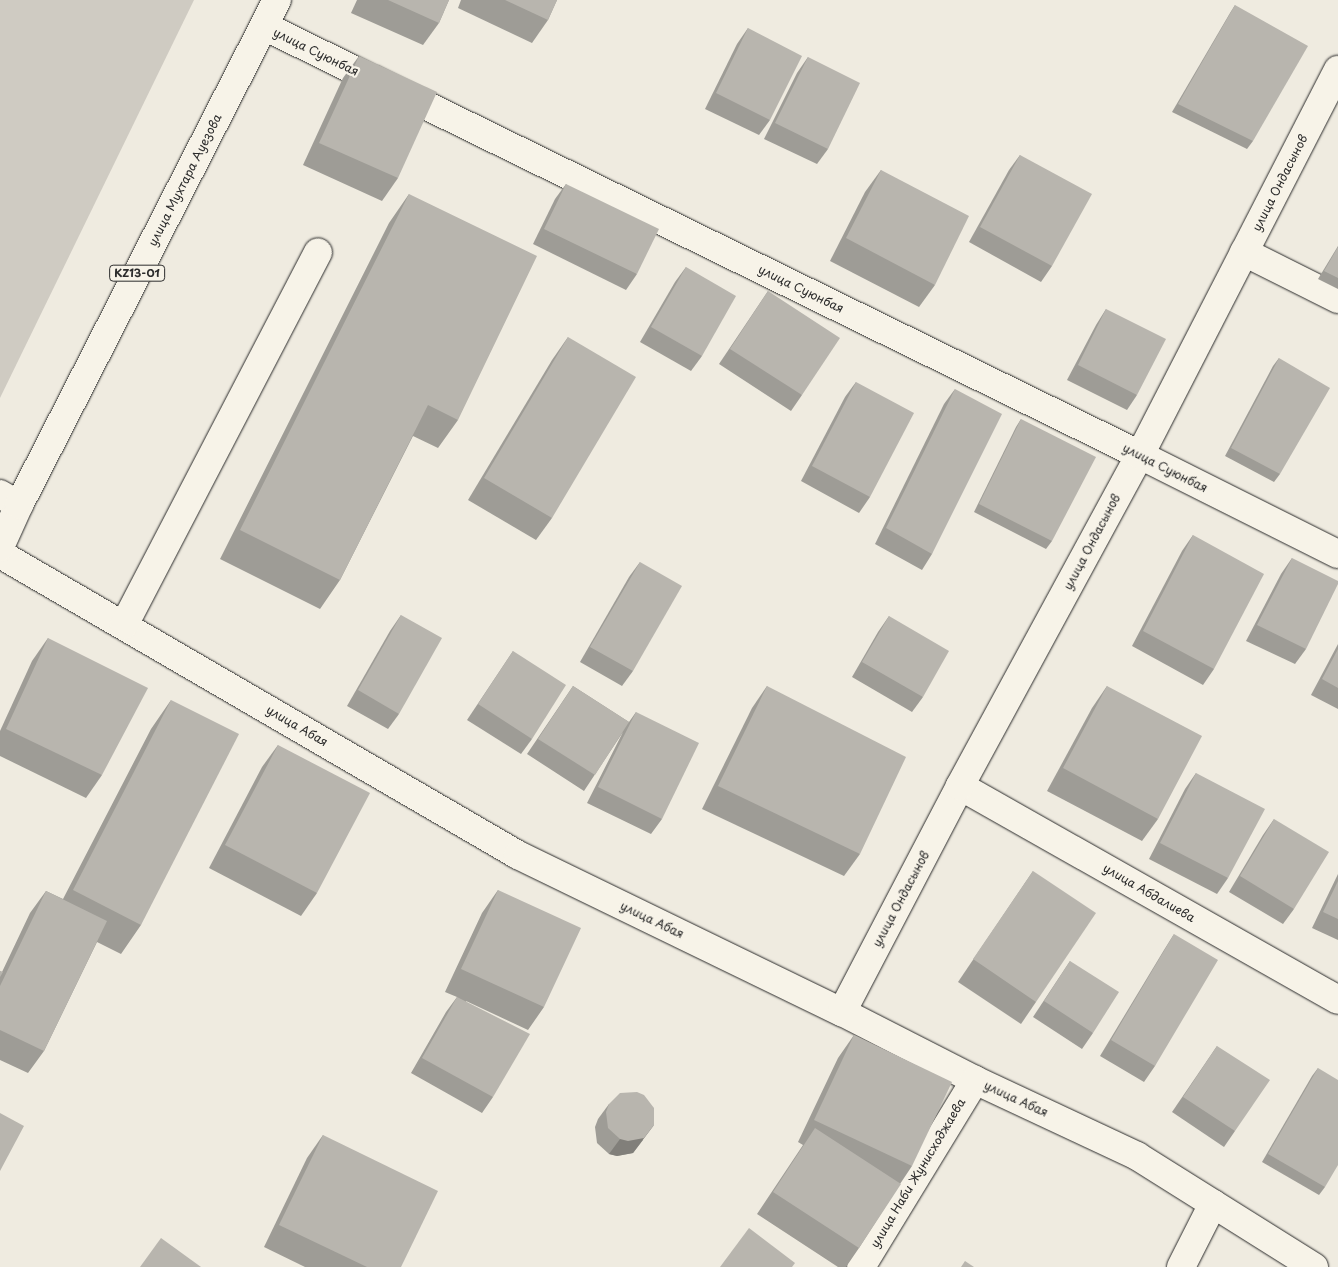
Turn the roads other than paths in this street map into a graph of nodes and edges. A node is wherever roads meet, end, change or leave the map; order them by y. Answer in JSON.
{"nodes":[{"id":1,"x":276,"y":0,"type":"edge"},
{"id":2,"x":264,"y":26,"type":"junction"},
{"id":3,"x":1338,"y":70,"type":"edge"},
{"id":4,"x":318,"y":252,"type":"dead end"},
{"id":5,"x":1244,"y":252,"type":"junction"},
{"id":6,"x":1338,"y":300,"type":"edge"},
{"id":7,"x":1140,"y":455,"type":"junction"},
{"id":8,"x":9,"y":500,"type":"edge"},
{"id":9,"x":0,"y":547,"type":"edge"},
{"id":10,"x":0,"y":554,"type":"edge"},
{"id":11,"x":1338,"y":554,"type":"edge"},
{"id":12,"x":124,"y":625,"type":"junction"},
{"id":13,"x":960,"y":786,"type":"junction"},
{"id":14,"x":1338,"y":1000,"type":"edge"},
{"id":15,"x":842,"y":1012,"type":"junction"},
{"id":16,"x":975,"y":1080,"type":"junction"},
{"id":17,"x":1213,"y":1204,"type":"junction"},
{"id":18,"x":860,"y":1267,"type":"edge"},
{"id":19,"x":1181,"y":1267,"type":"edge"},
{"id":20,"x":1314,"y":1267,"type":"edge"}],
"edges":[{"from":1,"to":2,"type":"street","name":"улица Мухтара Ауезова","number":"KZ13-01"},
{"from":2,"to":7,"type":"street","name":"улица Суюнбая"},
{"from":2,"to":8,"type":"street","name":"улица Мухтара Ауезова","number":"KZ13-01"},
{"from":3,"to":5,"type":"street","name":"улица Ондасынов"},
{"from":4,"to":12,"type":"street"},
{"from":5,"to":6,"type":"street"},
{"from":5,"to":7,"type":"street","name":"улица Ондасынов"},
{"from":7,"to":11,"type":"street","name":"улица Суюнбая"},
{"from":7,"to":13,"type":"street","name":"улица Ондасынов"},
{"from":8,"to":9,"type":"street","name":"улица Мухтара Ауезова","number":"KZ13-01"},
{"from":10,"to":12,"type":"street","name":"улица Абая"},
{"from":12,"to":15,"type":"street","name":"улица Абая"},
{"from":13,"to":14,"type":"street","name":"улица Абдалиева"},
{"from":13,"to":15,"type":"street","name":"улица Ондасынов"},
{"from":15,"to":16,"type":"street","name":"улица Абая"},
{"from":16,"to":17,"type":"street","name":"улица Абая"},
{"from":16,"to":18,"type":"street","name":"улица Наби Жунисходжаева"},
{"from":17,"to":19,"type":"street"},
{"from":17,"to":20,"type":"street","name":"улица Абая"}]}
